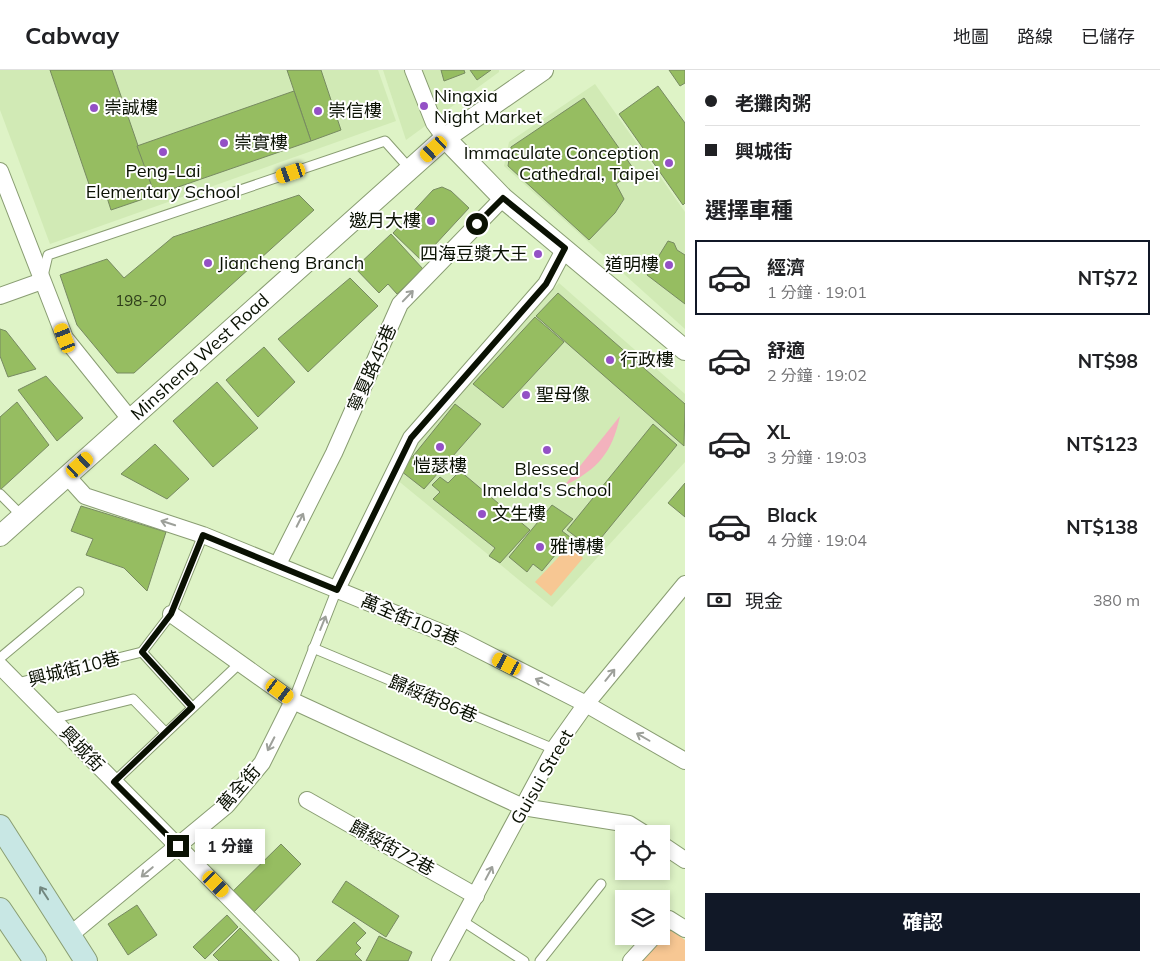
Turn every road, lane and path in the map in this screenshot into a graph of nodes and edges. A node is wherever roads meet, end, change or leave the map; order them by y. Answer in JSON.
{"nodes":[{"id":1,"x":413,"y":70,"type":"edge"},
{"id":2,"x":543,"y":70,"type":"edge"},
{"id":3,"x":445,"y":138,"type":"junction"},
{"id":4,"x":410,"y":170,"type":"junction"},
{"id":5,"x":0,"y":171,"type":"edge"},
{"id":6,"x":503,"y":198,"type":"junction"},
{"id":7,"x":565,"y":248,"type":"junction"},
{"id":8,"x":42,"y":281,"type":"junction"},
{"id":9,"x":0,"y":296,"type":"edge"},
{"id":10,"x":685,"y":350,"type":"edge"},
{"id":11,"x":130,"y":419,"type":"junction"},
{"id":12,"x":67,"y":476,"type":"junction"},
{"id":13,"x":0,"y":494,"type":"edge"},
{"id":14,"x":22,"y":516,"type":"junction"},
{"id":15,"x":203,"y":535,"type":"junction"},
{"id":16,"x":0,"y":536,"type":"edge"},
{"id":17,"x":278,"y":564,"type":"junction"},
{"id":18,"x":685,"y":584,"type":"edge"},
{"id":19,"x":337,"y":590,"type":"junction"},
{"id":20,"x":78,"y":592,"type":"dead end"},
{"id":21,"x":171,"y":614,"type":"junction"},
{"id":22,"x":313,"y":648,"type":"junction"},
{"id":23,"x":142,"y":652,"type":"junction"},
{"id":24,"x":0,"y":658,"type":"edge"},
{"id":25,"x":240,"y":663,"type":"junction"},
{"id":26,"x":0,"y":666,"type":"edge"},
{"id":27,"x":17,"y":683,"type":"junction"},
{"id":28,"x":293,"y":701,"type":"junction"},
{"id":29,"x":586,"y":704,"type":"junction"},
{"id":30,"x":192,"y":707,"type":"junction"},
{"id":31,"x":52,"y":719,"type":"junction"},
{"id":32,"x":165,"y":732,"type":"junction"},
{"id":33,"x":554,"y":749,"type":"junction"},
{"id":34,"x":685,"y":761,"type":"edge"},
{"id":35,"x":114,"y":782,"type":"junction"},
{"id":36,"x":307,"y":800,"type":"dead end"},
{"id":37,"x":523,"y":807,"type":"junction"},
{"id":38,"x":631,"y":825,"type":"edge"},
{"id":39,"x":0,"y":826,"type":"edge"},
{"id":40,"x":178,"y":846,"type":"junction"},
{"id":41,"x":670,"y":850,"type":"edge"},
{"id":42,"x":685,"y":860,"type":"edge"},
{"id":43,"x":601,"y":884,"type":"dead end"},
{"id":44,"x":476,"y":896,"type":"junction"},
{"id":45,"x":0,"y":909,"type":"edge"},
{"id":46,"x":670,"y":919,"type":"edge"},
{"id":47,"x":461,"y":920,"type":"junction"},
{"id":48,"x":685,"y":929,"type":"edge"},
{"id":49,"x":70,"y":935,"type":"junction"},
{"id":50,"x":646,"y":945,"type":"edge"},
{"id":51,"x":35,"y":961,"type":"edge"},
{"id":52,"x":86,"y":961,"type":"edge"},
{"id":53,"x":290,"y":961,"type":"edge"},
{"id":54,"x":440,"y":961,"type":"edge"},
{"id":55,"x":524,"y":961,"type":"edge"},
{"id":56,"x":540,"y":961,"type":"edge"},
{"id":57,"x":631,"y":961,"type":"edge"}],
"edges":[{"from":1,"to":3,"type":"street"},
{"from":2,"to":3,"type":"street","name":"Minsheng West Road"},
{"from":3,"to":4,"type":"street","name":"Minsheng West Road"},
{"from":3,"to":6,"type":"street"},
{"from":4,"to":8,"type":"lane"},
{"from":4,"to":11,"type":"street","name":"Minsheng West Road"},
{"from":5,"to":8,"type":"street"},
{"from":6,"to":7,"type":"street"},
{"from":17,"to":6,"type":"street","name":"寧夏路45巷","one_way":true},
{"from":7,"to":10,"type":"street"},
{"from":7,"to":19,"type":"street"},
{"from":8,"to":9,"type":"street"},
{"from":8,"to":11,"type":"street"},
{"from":11,"to":12,"type":"street","name":"Minsheng West Road"},
{"from":12,"to":14,"type":"street","name":"Minsheng West Road"},
{"from":15,"to":12,"type":"street","name":"萬全街103巷","one_way":true},
{"from":13,"to":14,"type":"lane"},
{"from":14,"to":16,"type":"street","name":"Minsheng West Road"},
{"from":15,"to":17,"type":"street","name":"萬全街103巷"},
{"from":15,"to":21,"type":"lane","name":"興城街10巷"},
{"from":17,"to":19,"type":"street","name":"萬全街103巷"},
{"from":29,"to":18,"type":"street","name":"Guisui Street","one_way":true},
{"from":22,"to":19,"type":"lane","one_way":true},
{"from":29,"to":19,"type":"street","name":"萬全街103巷","one_way":true},
{"from":20,"to":24,"type":"lane"},
{"from":21,"to":23,"type":"lane","name":"興城街10巷"},
{"from":21,"to":25,"type":"street"},
{"from":22,"to":28,"type":"lane"},
{"from":22,"to":33,"type":"lane","name":"歸綏街86巷"},
{"from":23,"to":27,"type":"lane","name":"興城街10巷"},
{"from":23,"to":30,"type":"lane"},
{"from":25,"to":28,"type":"street"},
{"from":25,"to":30,"type":"lane"},
{"from":26,"to":27,"type":"street","name":"興城街"},
{"from":27,"to":31,"type":"street","name":"興城街"},
{"from":28,"to":37,"type":"street"},
{"from":28,"to":40,"type":"street","name":"萬全街","one_way":true},
{"from":29,"to":33,"type":"street","name":"Guisui Street"},
{"from":34,"to":29,"type":"street","name":"萬全街103巷","one_way":true},
{"from":30,"to":32,"type":"lane"},
{"from":31,"to":32,"type":"lane"},
{"from":31,"to":35,"type":"street","name":"興城街"},
{"from":32,"to":35,"type":"lane"},
{"from":33,"to":37,"type":"street","name":"Guisui Street"},
{"from":35,"to":40,"type":"street","name":"興城街"},
{"from":36,"to":44,"type":"street","name":"歸綏街72巷"},
{"from":37,"to":38,"type":"street"},
{"from":44,"to":37,"type":"street","name":"Guisui Street","one_way":true},
{"from":49,"to":39,"type":"main road","one_way":true},
{"from":40,"to":49,"type":"street","name":"萬全街","one_way":true},
{"from":40,"to":53,"type":"street","name":"興城街"},
{"from":41,"to":42,"type":"street"},
{"from":43,"to":56,"type":"lane"},
{"from":44,"to":47,"type":"street","name":"Guisui Street"},
{"from":45,"to":51,"type":"main road"},
{"from":46,"to":48,"type":"street"},
{"from":47,"to":54,"type":"street","name":"Guisui Street"},
{"from":47,"to":55,"type":"lane"},
{"from":49,"to":52,"type":"main road"},
{"from":50,"to":57,"type":"street"}]}
